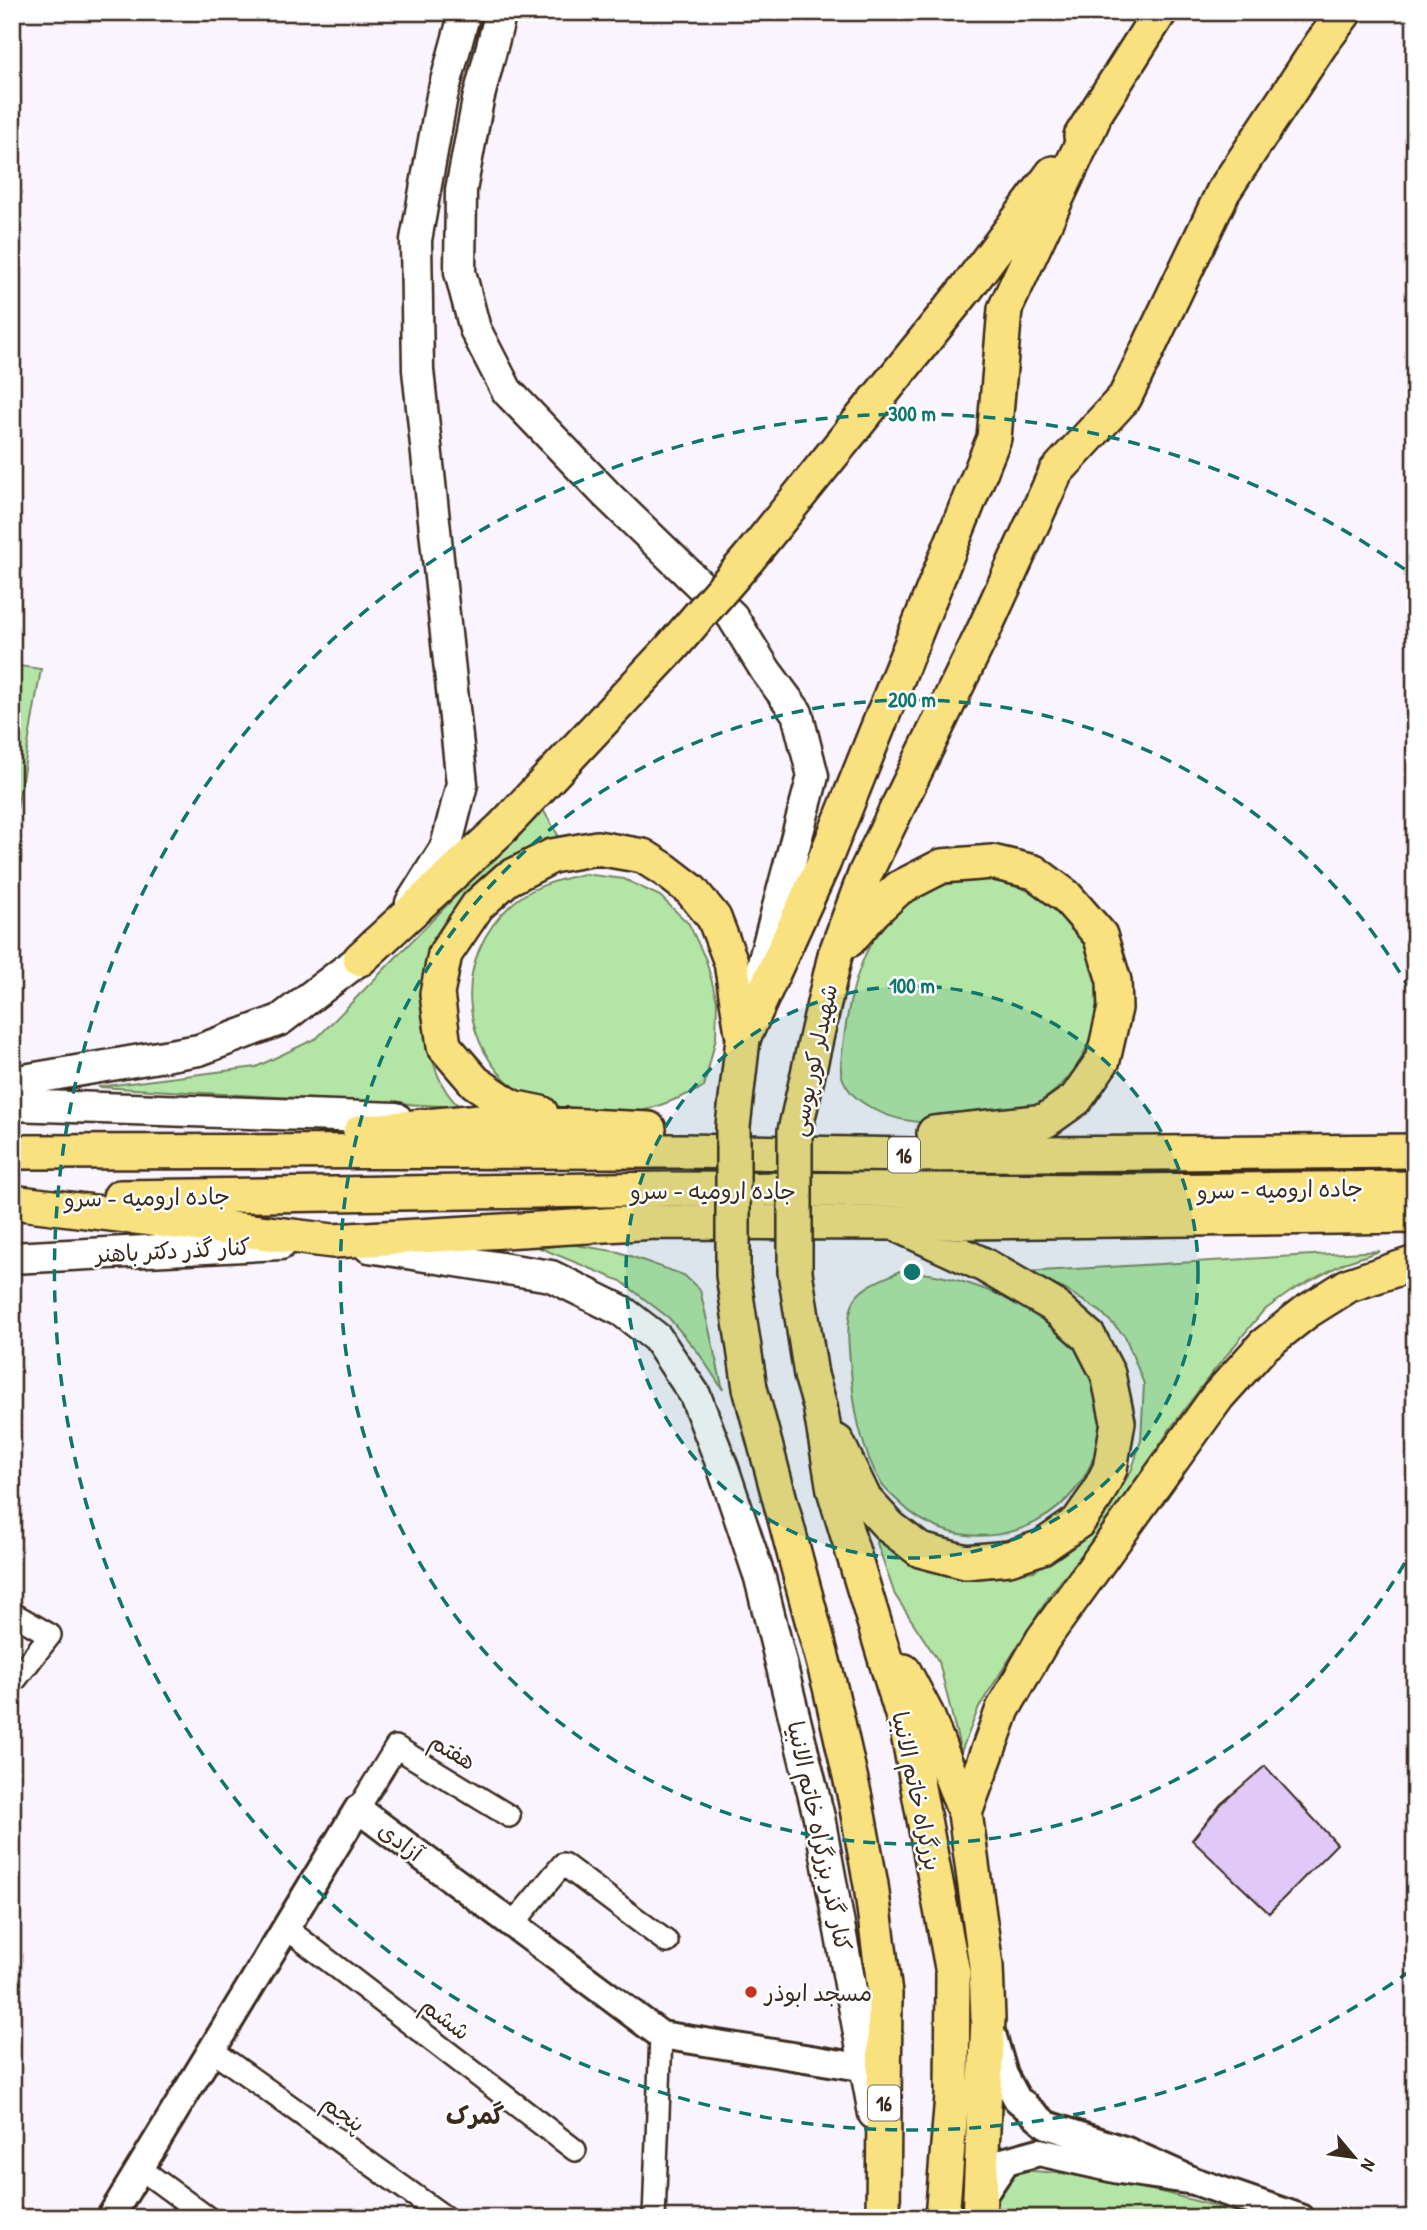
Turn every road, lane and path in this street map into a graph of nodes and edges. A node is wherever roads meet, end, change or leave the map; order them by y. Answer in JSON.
{"nodes":[{"id":1,"x":465,"y":12,"type":"edge"},
{"id":2,"x":501,"y":12,"type":"edge"},
{"id":3,"x":1160,"y":12,"type":"edge"},
{"id":4,"x":1345,"y":12,"type":"edge"},
{"id":5,"x":1093,"y":120,"type":"junction"},
{"id":6,"x":835,"y":955,"type":"junction"},
{"id":7,"x":360,"y":959,"type":"junction"},
{"id":8,"x":743,"y":1039,"type":"junction"},
{"id":9,"x":12,"y":1082,"type":"edge"},
{"id":10,"x":12,"y":1105,"type":"edge"},
{"id":11,"x":480,"y":1122,"type":"junction"},
{"id":12,"x":619,"y":1128,"type":"junction"},
{"id":13,"x":934,"y":1133,"type":"junction"},
{"id":14,"x":1415,"y":1150,"type":"edge"},
{"id":15,"x":12,"y":1152,"type":"edge"},
{"id":16,"x":138,"y":1152,"type":"junction"},
{"id":17,"x":1126,"y":1153,"type":"junction"},
{"id":18,"x":1415,"y":1188,"type":"edge"},
{"id":19,"x":12,"y":1200,"type":"edge"},
{"id":20,"x":1415,"y":1216,"type":"edge"},
{"id":21,"x":893,"y":1223,"type":"junction"},
{"id":22,"x":333,"y":1241,"type":"junction"},
{"id":23,"x":12,"y":1258,"type":"edge"},
{"id":24,"x":1415,"y":1263,"type":"edge"},
{"id":25,"x":816,"y":1390,"type":"junction"},
{"id":26,"x":760,"y":1578,"type":"joint"},
{"id":27,"x":865,"y":1597,"type":"junction"},
{"id":28,"x":12,"y":1613,"type":"edge"},
{"id":29,"x":12,"y":1684,"type":"edge"},
{"id":30,"x":358,"y":1809,"type":"junction"},
{"id":31,"x":965,"y":1813,"type":"junction"},
{"id":32,"x":509,"y":1816,"type":"dead end"},
{"id":33,"x":512,"y":1925,"type":"junction"},
{"id":34,"x":286,"y":1928,"type":"junction"},
{"id":35,"x":667,"y":1942,"type":"dead end"},
{"id":36,"x":988,"y":2019,"type":"junction"},
{"id":37,"x":661,"y":2035,"type":"junction"},
{"id":38,"x":212,"y":2050,"type":"junction"},
{"id":39,"x":867,"y":2068,"type":"junction"},
{"id":40,"x":575,"y":2150,"type":"dead end"},
{"id":41,"x":141,"y":2169,"type":"junction"},
{"id":42,"x":884,"y":2179,"type":"junction"},
{"id":43,"x":1195,"y":2182,"type":"junction"},
{"id":44,"x":980,"y":2208,"type":"edge"},
{"id":45,"x":883,"y":2216,"type":"edge"},
{"id":46,"x":110,"y":2218,"type":"edge"},
{"id":47,"x":208,"y":2218,"type":"edge"},
{"id":48,"x":446,"y":2218,"type":"edge"},
{"id":49,"x":654,"y":2218,"type":"edge"},
{"id":50,"x":942,"y":2218,"type":"edge"},
{"id":51,"x":1301,"y":2218,"type":"edge"}],
"edges":[{"from":1,"to":7,"type":"main road"},
{"from":2,"to":8,"type":"main road"},
{"from":3,"to":5,"type":"highway"},
{"from":4,"to":6,"type":"highway","name":"شهیدلر کور پوسی"},
{"from":5,"to":7,"type":"highway","bridge":true},
{"from":5,"to":8,"type":"highway"},
{"from":6,"to":13,"type":"highway"},
{"from":6,"to":25,"type":"highway","name":"شهیدلر کور پوسی","bridge":true},
{"from":7,"to":9,"type":"main road"},
{"from":8,"to":12,"type":"highway"},
{"from":8,"to":42,"type":"highway","number":"16","bridge":true},
{"from":10,"to":11,"type":"main road"},
{"from":11,"to":12,"type":"highway"},
{"from":11,"to":16,"type":"highway"},
{"from":12,"to":13,"type":"highway"},
{"from":13,"to":17,"type":"highway"},
{"from":14,"to":17,"type":"highway","name":"جاده ارومیه - سرو","number":"16"},
{"from":15,"to":16,"type":"highway","name":"جاده ارومیه - سرو"},
{"from":16,"to":17,"type":"highway","name":"جاده ارومیه - سرو","number":"16"},
{"from":18,"to":19,"type":"highway","name":"جاده ارومیه - سرو"},
{"from":19,"to":22,"type":"highway"},
{"from":20,"to":21,"type":"highway"},
{"from":21,"to":22,"type":"highway"},
{"from":21,"to":25,"type":"highway"},
{"from":22,"to":23,"type":"main road","name":"کنار گذر دکتر باهنر"},
{"from":22,"to":26,"type":"main road","name":"کنار گذر دکتر باهنر"},
{"from":24,"to":31,"type":"highway"},
{"from":25,"to":27,"type":"highway","name":"بزرگراه خاتم الانبیا"},
{"from":26,"to":39,"type":"main road","name":"کنار گذر بزرگراه خاتم الانبیا"},
{"from":27,"to":31,"type":"highway"},
{"from":27,"to":50,"type":"highway","name":"بزرگراه خاتم الانبیا"},
{"from":28,"to":29,"type":"street"},
{"from":30,"to":32,"type":"street","name":"هفتم"},
{"from":30,"to":33,"type":"street","name":"آزادی"},
{"from":30,"to":34,"type":"street","name":"آزادی"},
{"from":31,"to":36,"type":"highway"},
{"from":33,"to":35,"type":"street"},
{"from":33,"to":37,"type":"street","name":"آزادی"},
{"from":34,"to":38,"type":"street","name":"آزادی"},
{"from":34,"to":40,"type":"street","name":"ششم"},
{"from":36,"to":43,"type":"street"},
{"from":36,"to":44,"type":"highway"},
{"from":37,"to":39,"type":"street","name":"آزادی"},
{"from":37,"to":49,"type":"street"},
{"from":38,"to":41,"type":"street","name":"آزادی"},
{"from":38,"to":48,"type":"street","name":"پنجم"},
{"from":39,"to":42,"type":"main road","name":"کنار گذر بزرگراه خاتم الانبیا"},
{"from":41,"to":46,"type":"street","name":"آزادی"},
{"from":41,"to":47,"type":"street"},
{"from":42,"to":45,"type":"highway","number":"16"},
{"from":43,"to":44,"type":"street"},
{"from":43,"to":51,"type":"street"}]}
